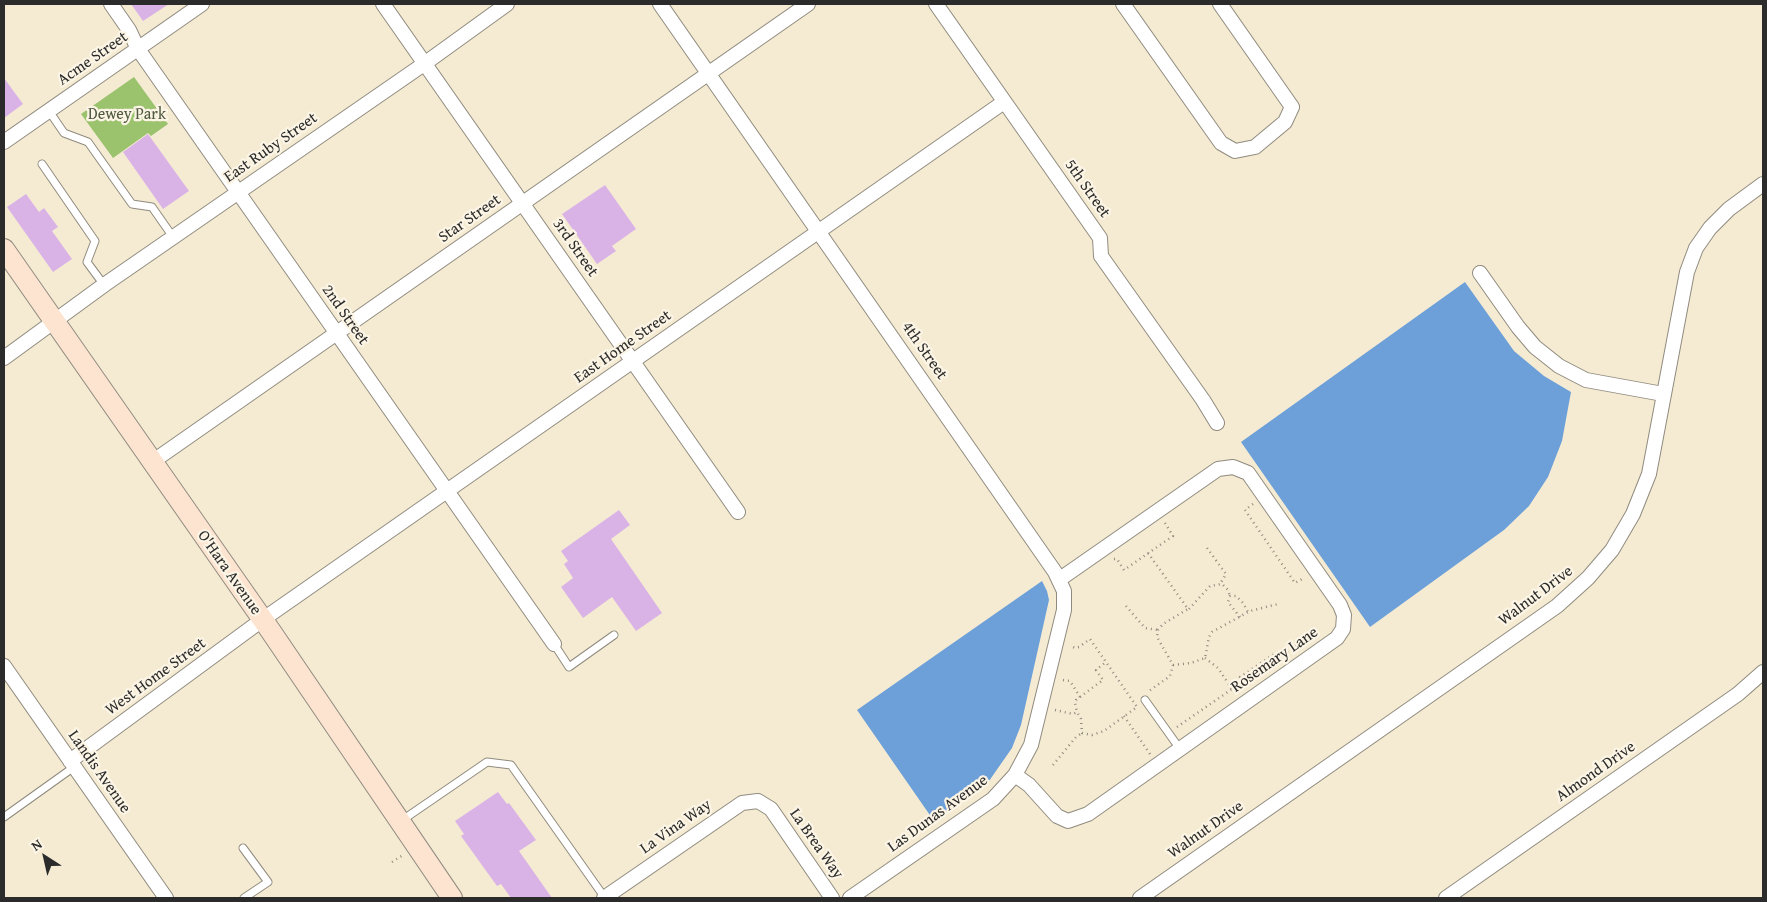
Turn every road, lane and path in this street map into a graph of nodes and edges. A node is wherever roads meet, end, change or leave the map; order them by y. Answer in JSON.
{"nodes":[{"id":1,"x":110,"y":4,"type":"edge"},
{"id":2,"x":202,"y":4,"type":"edge"},
{"id":3,"x":383,"y":4,"type":"edge"},
{"id":4,"x":507,"y":4,"type":"edge"},
{"id":5,"x":660,"y":4,"type":"edge"},
{"id":6,"x":808,"y":4,"type":"edge"},
{"id":7,"x":936,"y":4,"type":"edge"},
{"id":8,"x":1123,"y":4,"type":"edge"},
{"id":9,"x":1220,"y":4,"type":"edge"},
{"id":10,"x":138,"y":49,"type":"junction"},
{"id":11,"x":424,"y":64,"type":"junction"},
{"id":12,"x":708,"y":74,"type":"junction"},
{"id":13,"x":1004,"y":102,"type":"junction"},
{"id":14,"x":49,"y":111,"type":"junction"},
{"id":15,"x":4,"y":142,"type":"edge"},
{"id":16,"x":42,"y":164,"type":"dead end"},
{"id":17,"x":1763,"y":184,"type":"edge"},
{"id":18,"x":238,"y":192,"type":"junction"},
{"id":19,"x":523,"y":203,"type":"junction"},
{"id":20,"x":819,"y":231,"type":"junction"},
{"id":21,"x":173,"y":237,"type":"junction"},
{"id":22,"x":4,"y":249,"type":"edge"},
{"id":23,"x":1480,"y":274,"type":"dead end"},
{"id":24,"x":104,"y":285,"type":"junction"},
{"id":25,"x":54,"y":321,"type":"junction"},
{"id":26,"x":336,"y":334,"type":"junction"},
{"id":27,"x":4,"y":358,"type":"edge"},
{"id":28,"x":632,"y":362,"type":"junction"},
{"id":29,"x":1663,"y":394,"type":"junction"},
{"id":30,"x":1216,"y":423,"type":"dead end"},
{"id":31,"x":152,"y":462,"type":"junction"},
{"id":32,"x":446,"y":492,"type":"junction"},
{"id":33,"x":1264,"y":496,"type":"junction"},
{"id":34,"x":738,"y":512,"type":"dead end"},
{"id":35,"x":1167,"y":521,"type":"dead end"},
{"id":36,"x":1207,"y":548,"type":"dead end"},
{"id":37,"x":1148,"y":553,"type":"junction"},
{"id":38,"x":1112,"y":559,"type":"dead end"},
{"id":39,"x":1316,"y":570,"type":"junction"},
{"id":40,"x":1060,"y":579,"type":"junction"},
{"id":41,"x":1220,"y":584,"type":"junction"},
{"id":42,"x":1230,"y":596,"type":"junction"},
{"id":43,"x":1278,"y":604,"type":"dead end"},
{"id":44,"x":1126,"y":606,"type":"dead end"},
{"id":45,"x":1188,"y":609,"type":"junction"},
{"id":46,"x":1248,"y":612,"type":"junction"},
{"id":47,"x":1240,"y":617,"type":"junction"},
{"id":48,"x":262,"y":620,"type":"junction"},
{"id":49,"x":1158,"y":630,"type":"junction"},
{"id":50,"x":1313,"y":633,"type":"dead end"},
{"id":51,"x":614,"y":635,"type":"dead end"},
{"id":52,"x":554,"y":644,"type":"joint"},
{"id":53,"x":1071,"y":646,"type":"dead end"},
{"id":54,"x":1205,"y":658,"type":"junction"},
{"id":55,"x":1106,"y":662,"type":"junction"},
{"id":56,"x":1173,"y":665,"type":"junction"},
{"id":57,"x":4,"y":666,"type":"edge"},
{"id":58,"x":1763,"y":672,"type":"edge"},
{"id":59,"x":1063,"y":680,"type":"dead end"},
{"id":60,"x":1232,"y":689,"type":"junction"},
{"id":61,"x":1148,"y":693,"type":"dead end"},
{"id":62,"x":1080,"y":697,"type":"junction"},
{"id":63,"x":1143,"y":699,"type":"joint"},
{"id":64,"x":1134,"y":702,"type":"junction"},
{"id":65,"x":1055,"y":710,"type":"dead end"},
{"id":66,"x":1078,"y":712,"type":"junction"},
{"id":67,"x":1124,"y":716,"type":"junction"},
{"id":68,"x":1174,"y":729,"type":"dead end"},
{"id":69,"x":1082,"y":733,"type":"junction"},
{"id":70,"x":1032,"y":745,"type":"joint"},
{"id":71,"x":1180,"y":749,"type":"junction"},
{"id":72,"x":1150,"y":755,"type":"dead end"},
{"id":73,"x":72,"y":764,"type":"junction"},
{"id":74,"x":1053,"y":765,"type":"dead end"},
{"id":75,"x":1015,"y":775,"type":"junction"},
{"id":76,"x":771,"y":809,"type":"joint"},
{"id":77,"x":4,"y":817,"type":"edge"},
{"id":78,"x":401,"y":821,"type":"junction"},
{"id":79,"x":244,"y":848,"type":"dead end"},
{"id":80,"x":404,"y":852,"type":"dead end"},
{"id":81,"x":392,"y":862,"type":"dead end"},
{"id":82,"x":166,"y":898,"type":"edge"},
{"id":83,"x":244,"y":898,"type":"edge"},
{"id":84,"x":452,"y":898,"type":"edge"},
{"id":85,"x":605,"y":898,"type":"edge"},
{"id":86,"x":832,"y":898,"type":"edge"},
{"id":87,"x":850,"y":898,"type":"edge"},
{"id":88,"x":1140,"y":898,"type":"edge"},
{"id":89,"x":1446,"y":898,"type":"edge"}],
"edges":[{"from":1,"to":10,"type":"street","name":"2nd Street"},
{"from":2,"to":10,"type":"street","name":"Acme Street"},
{"from":3,"to":11,"type":"street","name":"3rd Street"},
{"from":4,"to":11,"type":"street","name":"East Ruby Street"},
{"from":5,"to":12,"type":"street","name":"4th Street"},
{"from":6,"to":12,"type":"street","name":"Star Street"},
{"from":7,"to":13,"type":"street","name":"5th Street"},
{"from":8,"to":9,"type":"street"},
{"from":10,"to":14,"type":"street","name":"Acme Street"},
{"from":10,"to":18,"type":"street","name":"2nd Street"},
{"from":11,"to":18,"type":"street","name":"East Ruby Street"},
{"from":11,"to":19,"type":"street","name":"3rd Street"},
{"from":12,"to":19,"type":"street","name":"Star Street"},
{"from":12,"to":20,"type":"street","name":"4th Street"},
{"from":13,"to":20,"type":"street","name":"East Home Street"},
{"from":13,"to":30,"type":"street","name":"5th Street"},
{"from":14,"to":15,"type":"street","name":"Acme Street"},
{"from":14,"to":21,"type":"lane"},
{"from":16,"to":24,"type":"lane"},
{"from":17,"to":29,"type":"street","name":"Walnut Drive"},
{"from":18,"to":21,"type":"street","name":"East Ruby Street"},
{"from":18,"to":26,"type":"street","name":"2nd Street"},
{"from":19,"to":26,"type":"street","name":"Star Street"},
{"from":19,"to":28,"type":"street","name":"3rd Street"},
{"from":20,"to":28,"type":"street","name":"East Home Street"},
{"from":20,"to":40,"type":"street","name":"4th Street"},
{"from":21,"to":24,"type":"street","name":"East Ruby Street"},
{"from":22,"to":25,"type":"main road","name":"O'Hara Avenue"},
{"from":23,"to":29,"type":"street"},
{"from":24,"to":25,"type":"street","name":"East Ruby Street"},
{"from":25,"to":27,"type":"street","name":"East Ruby Street"},
{"from":25,"to":31,"type":"main road","name":"O'Hara Avenue"},
{"from":26,"to":31,"type":"street","name":"Star Street"},
{"from":26,"to":32,"type":"street","name":"2nd Street"},
{"from":28,"to":32,"type":"street","name":"East Home Street"},
{"from":28,"to":34,"type":"street","name":"3rd Street"},
{"from":29,"to":88,"type":"street","name":"Walnut Drive"},
{"from":31,"to":48,"type":"main road","name":"O'Hara Avenue"},
{"from":32,"to":48,"type":"street","name":"East Home Street"},
{"from":32,"to":52,"type":"street","name":"2nd Street"},
{"from":33,"to":39,"type":"street","name":"Rosemary Lane"},
{"from":33,"to":39,"type":"path"},
{"from":33,"to":40,"type":"street","name":"Rosemary Lane"},
{"from":35,"to":37,"type":"path"},
{"from":36,"to":41,"type":"path"},
{"from":37,"to":38,"type":"path"},
{"from":37,"to":45,"type":"path"},
{"from":39,"to":71,"type":"street","name":"Rosemary Lane"},
{"from":40,"to":70,"type":"street","name":"4th Street"},
{"from":41,"to":42,"type":"path"},
{"from":41,"to":45,"type":"path"},
{"from":42,"to":46,"type":"path"},
{"from":42,"to":47,"type":"path"},
{"from":43,"to":46,"type":"path"},
{"from":44,"to":49,"type":"path"},
{"from":45,"to":49,"type":"path"},
{"from":46,"to":47,"type":"path"},
{"from":47,"to":54,"type":"path"},
{"from":48,"to":73,"type":"street","name":"West Home Street"},
{"from":48,"to":78,"type":"main road","name":"O'Hara Avenue"},
{"from":49,"to":56,"type":"path"},
{"from":50,"to":60,"type":"path"},
{"from":51,"to":52,"type":"lane"},
{"from":53,"to":55,"type":"path"},
{"from":54,"to":56,"type":"path"},
{"from":54,"to":60,"type":"path"},
{"from":55,"to":62,"type":"path"},
{"from":55,"to":64,"type":"path"},
{"from":56,"to":61,"type":"path"},
{"from":57,"to":73,"type":"street","name":"Landis Avenue"},
{"from":58,"to":89,"type":"street","name":"Almond Drive"},
{"from":59,"to":62,"type":"path"},
{"from":60,"to":68,"type":"path"},
{"from":62,"to":66,"type":"path"},
{"from":63,"to":64,"type":"path"},
{"from":63,"to":71,"type":"lane"},
{"from":64,"to":67,"type":"path"},
{"from":65,"to":66,"type":"path"},
{"from":66,"to":69,"type":"path"},
{"from":67,"to":69,"type":"path"},
{"from":67,"to":72,"type":"path"},
{"from":69,"to":74,"type":"path"},
{"from":70,"to":75,"type":"street","name":"Las Dunas Avenue"},
{"from":71,"to":75,"type":"street","name":"Rosemary Lane"},
{"from":73,"to":77,"type":"lane"},
{"from":73,"to":82,"type":"street","name":"Landis Avenue"},
{"from":75,"to":87,"type":"street","name":"Las Dunas Avenue"},
{"from":76,"to":85,"type":"street","name":"La Vina Way"},
{"from":76,"to":86,"type":"street","name":"La Brea Way"},
{"from":78,"to":84,"type":"main road","name":"O'Hara Avenue"},
{"from":78,"to":85,"type":"lane"},
{"from":79,"to":83,"type":"lane"},
{"from":80,"to":81,"type":"path"}]}
